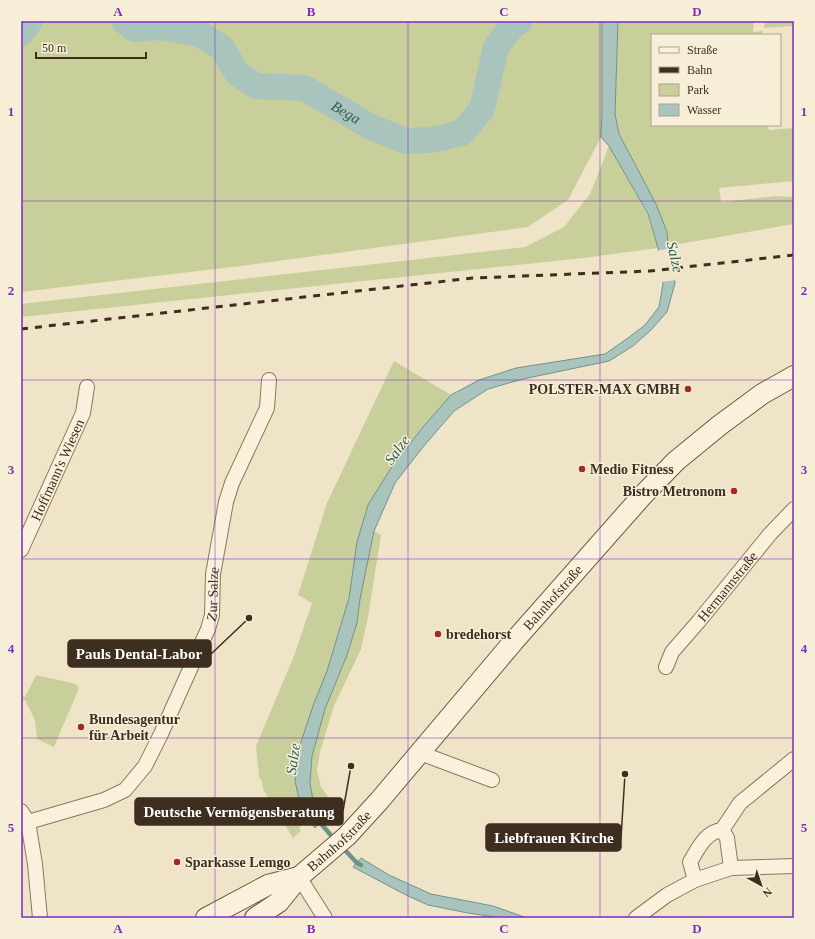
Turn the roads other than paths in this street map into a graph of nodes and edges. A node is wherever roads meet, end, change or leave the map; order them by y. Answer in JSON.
{"nodes":[{"id":1,"x":794,"y":376,"type":"edge"},
{"id":2,"x":269,"y":380,"type":"dead end"},
{"id":3,"x":87,"y":387,"type":"dead end"},
{"id":4,"x":794,"y":509,"type":"edge"},
{"id":5,"x":21,"y":550,"type":"edge"},
{"id":6,"x":666,"y":667,"type":"dead end"},
{"id":7,"x":420,"y":753,"type":"junction"},
{"id":8,"x":794,"y":759,"type":"edge"},
{"id":9,"x":492,"y":780,"type":"dead end"},
{"id":10,"x":24,"y":816,"type":"edge"},
{"id":11,"x":722,"y":830,"type":"junction"},
{"id":12,"x":794,"y":866,"type":"edge"},
{"id":13,"x":731,"y":868,"type":"junction"},
{"id":14,"x":299,"y":877,"type":"junction"},
{"id":15,"x":695,"y":880,"type":"junction"},
{"id":16,"x":40,"y":918,"type":"edge"},
{"id":17,"x":206,"y":918,"type":"edge"},
{"id":18,"x":255,"y":918,"type":"edge"},
{"id":19,"x":325,"y":918,"type":"edge"},
{"id":20,"x":636,"y":918,"type":"edge"}],
"edges":[{"from":1,"to":7,"type":"main road","name":"Bahnhofstraße"},
{"from":2,"to":10,"type":"street","name":"Zur Salze"},
{"from":3,"to":5,"type":"street","name":"Hoffmann's Wiesen"},
{"from":4,"to":6,"type":"street","name":"Hermannstraße"},
{"from":7,"to":9,"type":"street"},
{"from":7,"to":14,"type":"main road","name":"Bahnhofstraße"},
{"from":8,"to":11,"type":"street"},
{"from":10,"to":16,"type":"street"},
{"from":11,"to":13,"type":"street"},
{"from":11,"to":15,"type":"street"},
{"from":12,"to":13,"type":"street"},
{"from":13,"to":15,"type":"street"},
{"from":14,"to":17,"type":"main road"},
{"from":14,"to":18,"type":"main road"},
{"from":14,"to":19,"type":"street"},
{"from":15,"to":20,"type":"street"}]}
